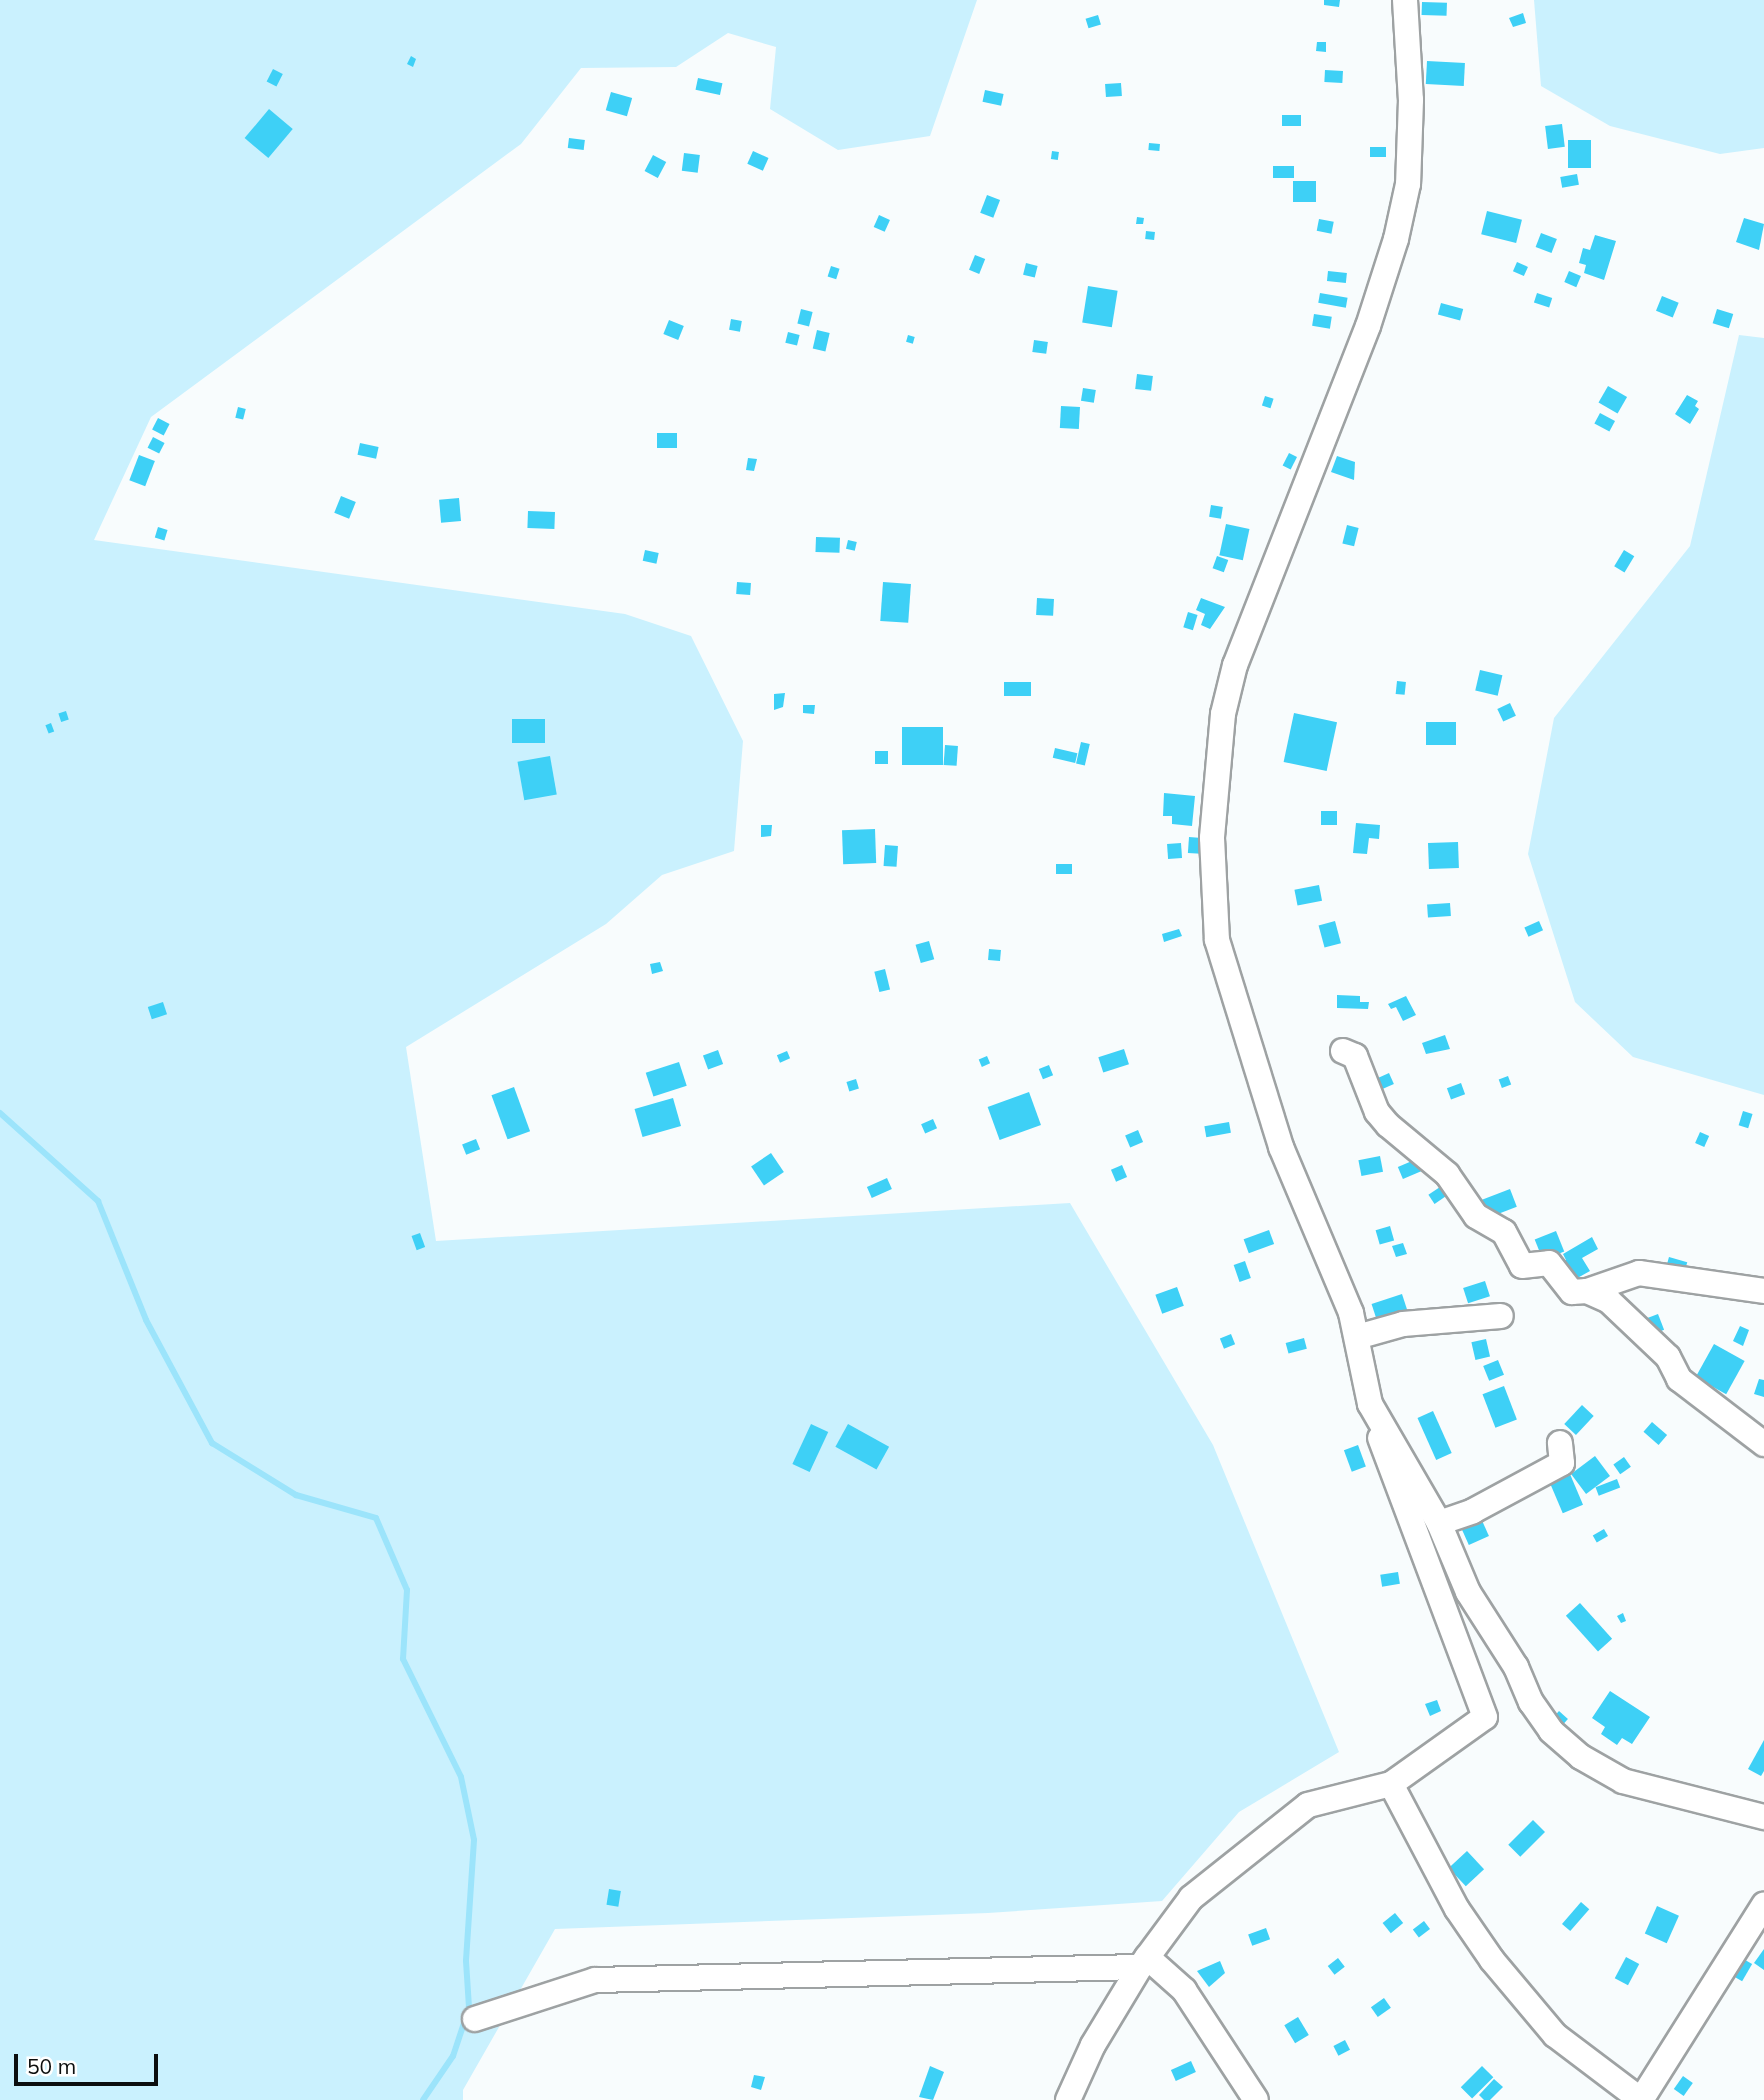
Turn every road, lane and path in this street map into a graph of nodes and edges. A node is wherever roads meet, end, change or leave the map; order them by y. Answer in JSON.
{"nodes":[{"id":1,"x":1405,"y":0,"type":"edge"},
{"id":2,"x":1343,"y":1051,"type":"dead end"},
{"id":3,"x":1587,"y":1291,"type":"junction"},
{"id":4,"x":1764,"y":1291,"type":"edge"},
{"id":5,"x":1501,"y":1316,"type":"dead end"},
{"id":6,"x":1357,"y":1336,"type":"junction"},
{"id":7,"x":1370,"y":1404,"type":"junction"},
{"id":8,"x":1560,"y":1443,"type":"dead end"},
{"id":9,"x":1764,"y":1444,"type":"edge"},
{"id":10,"x":1440,"y":1523,"type":"junction"},
{"id":11,"x":1391,"y":1784,"type":"junction"},
{"id":12,"x":1764,"y":1817,"type":"edge"},
{"id":13,"x":1764,"y":1905,"type":"edge"},
{"id":14,"x":1143,"y":1962,"type":"junction"},
{"id":15,"x":475,"y":2019,"type":"dead end"},
{"id":16,"x":1068,"y":2100,"type":"edge"},
{"id":17,"x":1256,"y":2100,"type":"edge"},
{"id":18,"x":1641,"y":2100,"type":"edge"}],
"edges":[{"from":1,"to":6,"type":"street"},
{"from":2,"to":3,"type":"street"},
{"from":3,"to":4,"type":"street"},
{"from":3,"to":9,"type":"street"},
{"from":5,"to":6,"type":"street"},
{"from":6,"to":7,"type":"street"},
{"from":7,"to":10,"type":"street"},
{"from":7,"to":11,"type":"street"},
{"from":8,"to":10,"type":"street"},
{"from":10,"to":12,"type":"street"},
{"from":11,"to":14,"type":"street"},
{"from":11,"to":18,"type":"street"},
{"from":13,"to":18,"type":"street"},
{"from":14,"to":15,"type":"street"},
{"from":14,"to":16,"type":"street"},
{"from":14,"to":17,"type":"street"}]}
